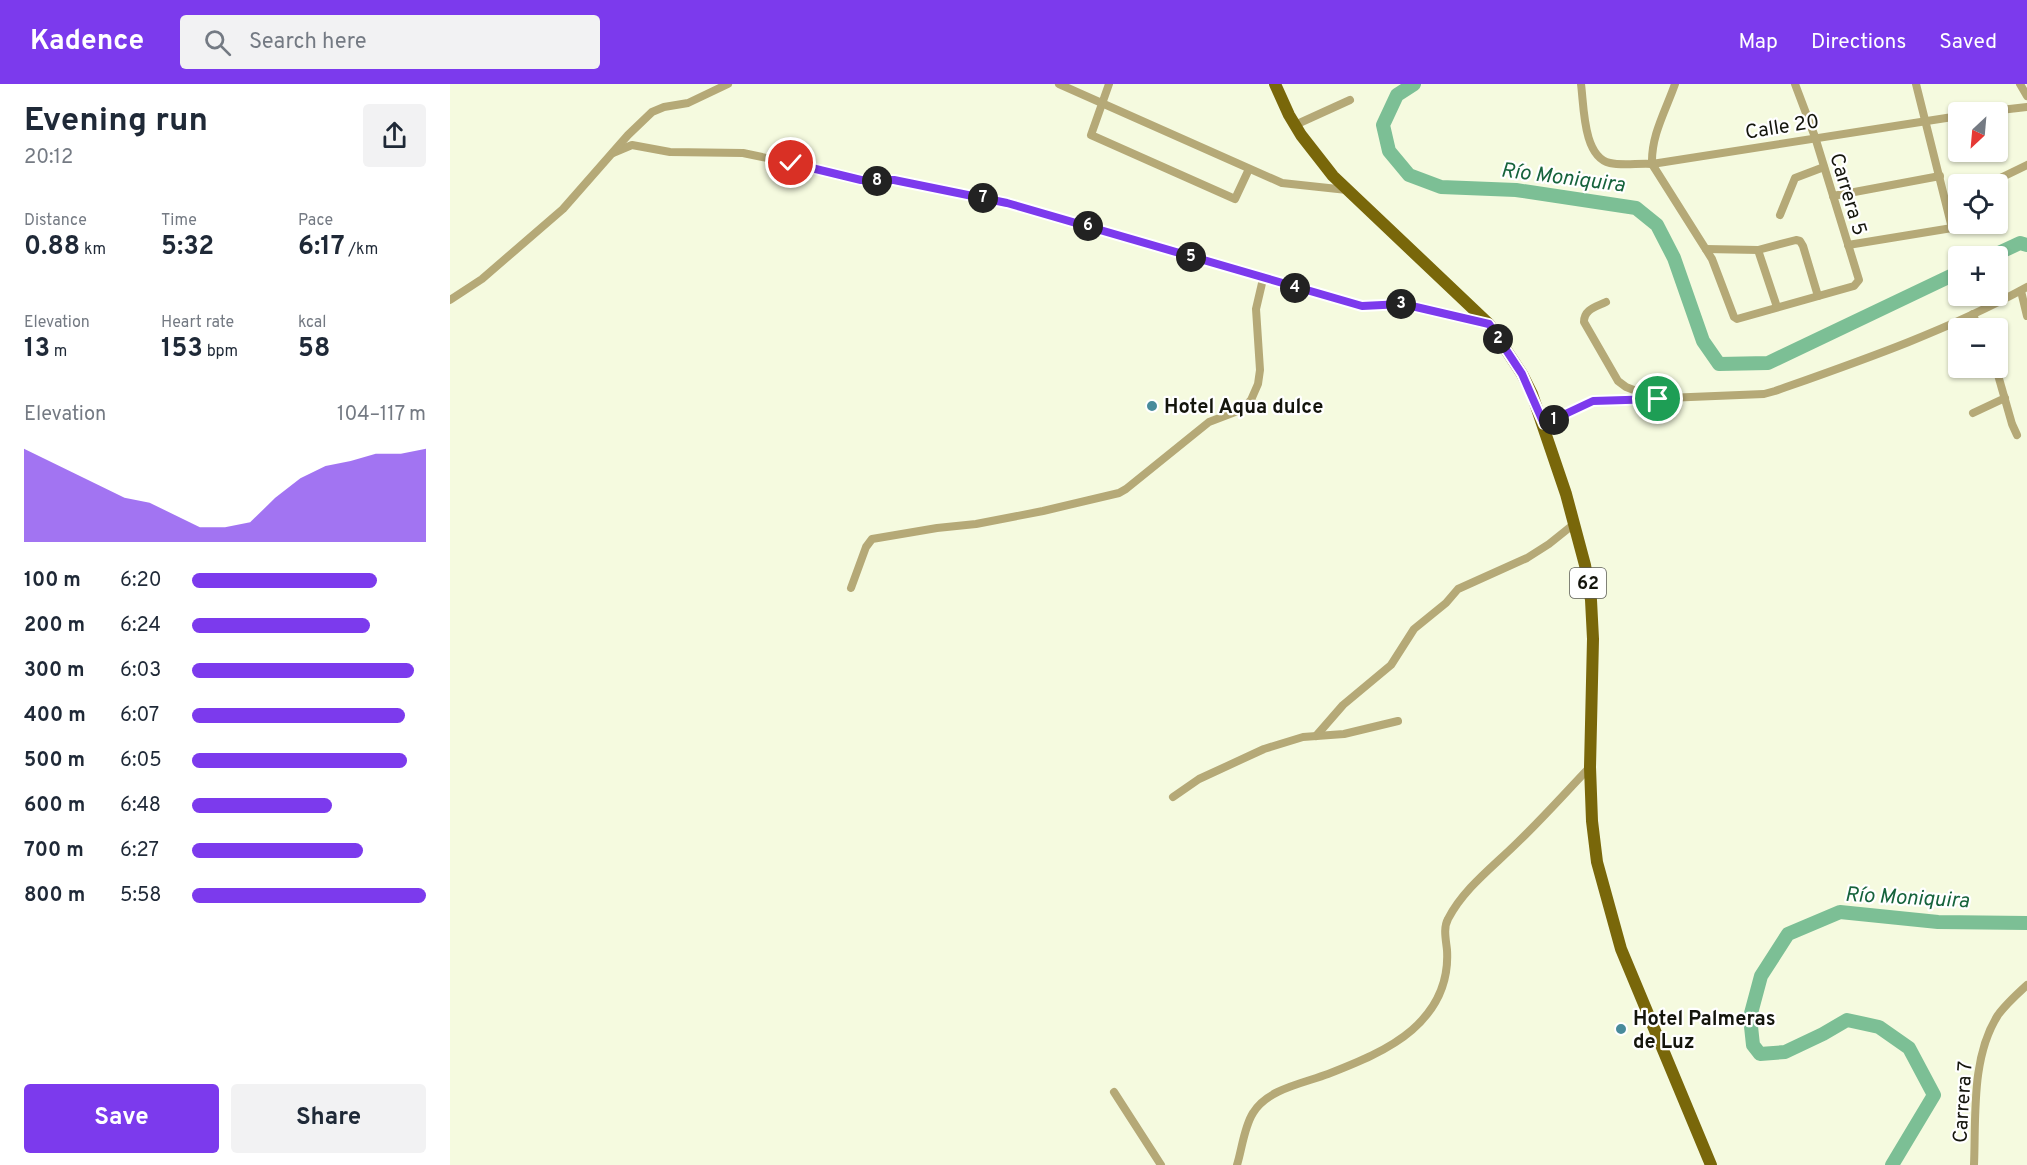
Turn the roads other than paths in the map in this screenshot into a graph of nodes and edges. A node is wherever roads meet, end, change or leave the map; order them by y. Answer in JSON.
{"nodes":[{"id":1,"x":728,"y":84,"type":"edge"},
{"id":2,"x":1059,"y":84,"type":"edge"},
{"id":3,"x":1109,"y":84,"type":"edge"},
{"id":4,"x":1275,"y":84,"type":"edge"},
{"id":5,"x":1581,"y":84,"type":"edge"},
{"id":6,"x":1675,"y":84,"type":"edge"},
{"id":7,"x":1795,"y":84,"type":"edge"},
{"id":8,"x":1916,"y":84,"type":"edge"},
{"id":9,"x":2020,"y":84,"type":"edge"},
{"id":10,"x":2027,"y":96,"type":"edge"},
{"id":11,"x":1350,"y":100,"type":"dead end"},
{"id":12,"x":1103,"y":102,"type":"junction"},
{"id":13,"x":2027,"y":107,"type":"edge"},
{"id":14,"x":2008,"y":109,"type":"edge"},
{"id":15,"x":1948,"y":117,"type":"edge"},
{"id":16,"x":1926,"y":120,"type":"junction"},
{"id":17,"x":1295,"y":124,"type":"junction"},
{"id":18,"x":1815,"y":137,"type":"junction"},
{"id":19,"x":613,"y":153,"type":"junction"},
{"id":20,"x":1652,"y":164,"type":"junction"},
{"id":21,"x":2027,"y":165,"type":"edge"},
{"id":22,"x":1824,"y":167,"type":"junction"},
{"id":23,"x":1249,"y":169,"type":"junction"},
{"id":24,"x":2008,"y":174,"type":"edge"},
{"id":25,"x":1940,"y":176,"type":"junction"},
{"id":26,"x":1348,"y":191,"type":"junction"},
{"id":27,"x":1833,"y":196,"type":"junction"},
{"id":28,"x":1780,"y":215,"type":"dead end"},
{"id":29,"x":1848,"y":245,"type":"junction"},
{"id":30,"x":1706,"y":249,"type":"junction"},
{"id":31,"x":1758,"y":250,"type":"junction"},
{"id":32,"x":1263,"y":279,"type":"junction"},
{"id":33,"x":2024,"y":289,"type":"edge"},
{"id":34,"x":1818,"y":296,"type":"junction"},
{"id":35,"x":450,"y":300,"type":"edge"},
{"id":36,"x":1606,"y":302,"type":"dead end"},
{"id":37,"x":1777,"y":307,"type":"junction"},
{"id":38,"x":1973,"y":314,"type":"junction"},
{"id":39,"x":2027,"y":316,"type":"edge"},
{"id":40,"x":1975,"y":318,"type":"edge"},
{"id":41,"x":1489,"y":324,"type":"junction"},
{"id":42,"x":1996,"y":378,"type":"edge"},
{"id":43,"x":1999,"y":378,"type":"edge"},
{"id":44,"x":2002,"y":388,"type":"junction"},
{"id":45,"x":2005,"y":398,"type":"junction"},
{"id":46,"x":1658,"y":399,"type":"junction"},
{"id":47,"x":1973,"y":413,"type":"dead end"},
{"id":48,"x":1544,"y":424,"type":"junction"},
{"id":49,"x":2017,"y":435,"type":"dead end"},
{"id":50,"x":1574,"y":524,"type":"junction"},
{"id":51,"x":851,"y":588,"type":"dead end"},
{"id":52,"x":1398,"y":721,"type":"dead end"},
{"id":53,"x":1316,"y":736,"type":"junction"},
{"id":54,"x":1590,"y":767,"type":"junction"},
{"id":55,"x":1173,"y":797,"type":"dead end"},
{"id":56,"x":2027,"y":985,"type":"edge"},
{"id":57,"x":1114,"y":1092,"type":"dead end"},
{"id":58,"x":1161,"y":1165,"type":"edge"},
{"id":59,"x":1237,"y":1165,"type":"edge"},
{"id":60,"x":1711,"y":1165,"type":"edge"},
{"id":61,"x":1974,"y":1165,"type":"edge"}],
"edges":[{"from":1,"to":19,"type":"street"},
{"from":2,"to":12,"type":"street"},
{"from":3,"to":12,"type":"street"},
{"from":4,"to":17,"type":"main road","number":"62"},
{"from":5,"to":20,"type":"street","name":"Calle 20"},
{"from":6,"to":20,"type":"street"},
{"from":7,"to":18,"type":"street","name":"Carrera 5"},
{"from":8,"to":16,"type":"street"},
{"from":9,"to":10,"type":"street"},
{"from":11,"to":17,"type":"street"},
{"from":12,"to":23,"type":"street"},
{"from":12,"to":23,"type":"street"},
{"from":13,"to":14,"type":"street"},
{"from":15,"to":16,"type":"street","name":"Calle 20"},
{"from":16,"to":18,"type":"street","name":"Calle 20"},
{"from":16,"to":25,"type":"street"},
{"from":17,"to":26,"type":"main road","number":"62"},
{"from":18,"to":20,"type":"street","name":"Calle 20"},
{"from":18,"to":22,"type":"street","name":"Carrera 5"},
{"from":19,"to":32,"type":"street"},
{"from":19,"to":35,"type":"street"},
{"from":20,"to":30,"type":"street"},
{"from":21,"to":24,"type":"street"},
{"from":22,"to":27,"type":"street","name":"Carrera 5"},
{"from":22,"to":28,"type":"street"},
{"from":23,"to":26,"type":"street"},
{"from":25,"to":27,"type":"street"},
{"from":25,"to":29,"type":"street"},
{"from":26,"to":41,"type":"main road","number":"62"},
{"from":27,"to":29,"type":"street","name":"Carrera 5"},
{"from":29,"to":34,"type":"street","name":"Carrera 5"},
{"from":30,"to":31,"type":"street"},
{"from":30,"to":37,"type":"street"},
{"from":31,"to":34,"type":"street"},
{"from":31,"to":37,"type":"street"},
{"from":32,"to":41,"type":"street"},
{"from":32,"to":51,"type":"street"},
{"from":33,"to":38,"type":"street"},
{"from":33,"to":39,"type":"street"},
{"from":34,"to":37,"type":"street"},
{"from":36,"to":46,"type":"street"},
{"from":38,"to":40,"type":"street"},
{"from":38,"to":46,"type":"street"},
{"from":41,"to":48,"type":"main road","number":"62"},
{"from":42,"to":44,"type":"street"},
{"from":43,"to":44,"type":"street"},
{"from":44,"to":45,"type":"street"},
{"from":45,"to":47,"type":"street"},
{"from":45,"to":49,"type":"street"},
{"from":46,"to":48,"type":"street"},
{"from":48,"to":50,"type":"main road","number":"62"},
{"from":50,"to":53,"type":"street"},
{"from":50,"to":54,"type":"main road","number":"62"},
{"from":52,"to":53,"type":"street"},
{"from":53,"to":55,"type":"street"},
{"from":54,"to":59,"type":"street"},
{"from":54,"to":60,"type":"main road","number":"62"},
{"from":56,"to":61,"type":"street","name":"Carrera 7"},
{"from":57,"to":58,"type":"street"}]}
